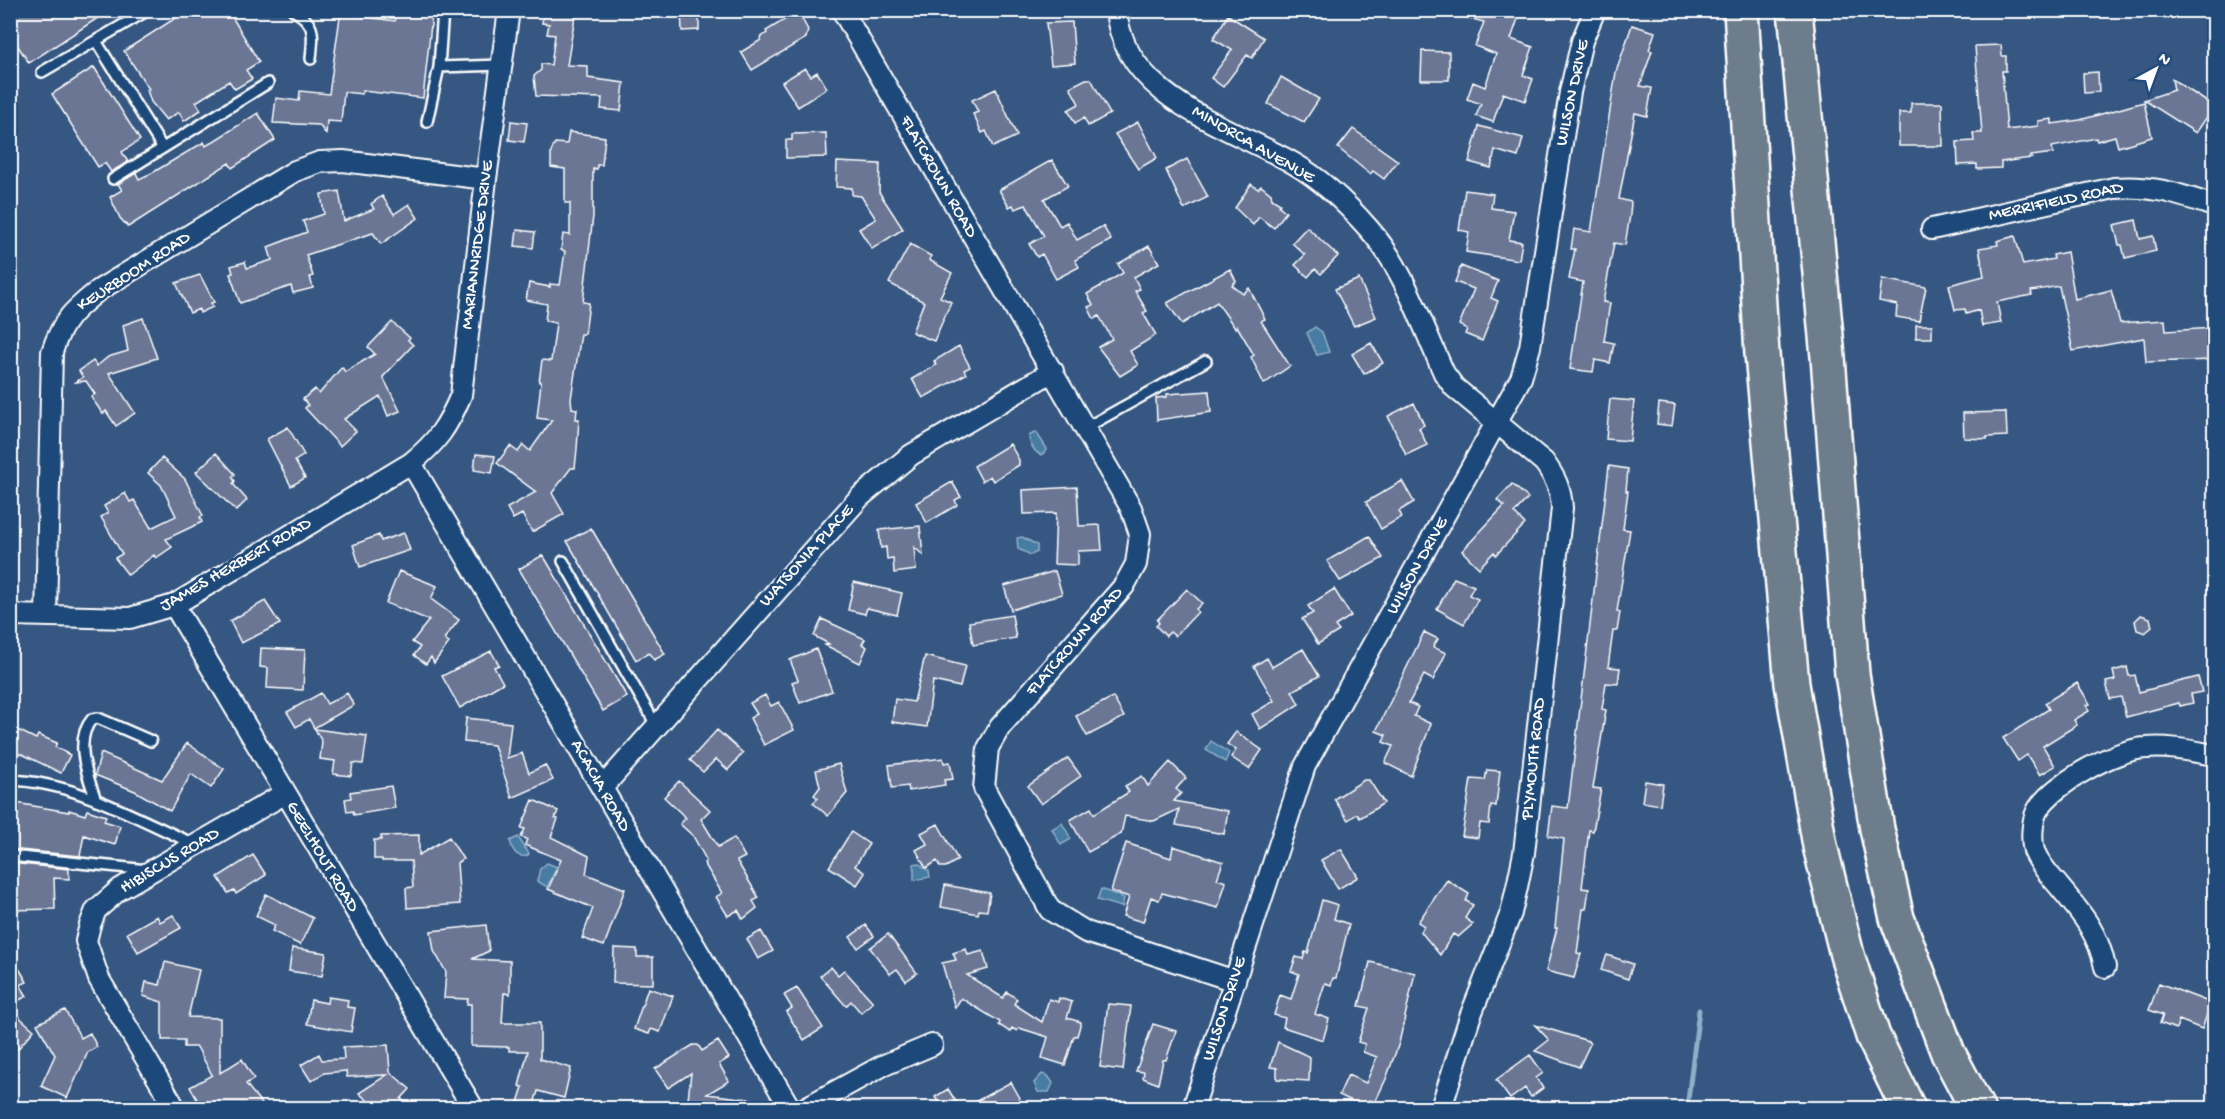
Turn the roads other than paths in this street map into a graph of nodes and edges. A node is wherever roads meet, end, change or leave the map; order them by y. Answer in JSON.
{"nodes":[{"id":1,"x":293,"y":10,"type":"edge"},
{"id":2,"x":443,"y":10,"type":"edge"},
{"id":3,"x":509,"y":10,"type":"edge"},
{"id":4,"x":842,"y":10,"type":"edge"},
{"id":5,"x":1116,"y":10,"type":"edge"},
{"id":6,"x":1595,"y":10,"type":"edge"},
{"id":7,"x":1741,"y":10,"type":"edge"},
{"id":8,"x":1795,"y":10,"type":"edge"},
{"id":9,"x":146,"y":11,"type":"edge"},
{"id":10,"x":96,"y":41,"type":"junction"},
{"id":11,"x":311,"y":58,"type":"dead end"},
{"id":12,"x":502,"y":65,"type":"junction"},
{"id":13,"x":439,"y":67,"type":"junction"},
{"id":14,"x":42,"y":72,"type":"dead end"},
{"id":15,"x":268,"y":83,"type":"dead end"},
{"id":16,"x":427,"y":122,"type":"dead end"},
{"id":17,"x":162,"y":147,"type":"junction"},
{"id":18,"x":113,"y":179,"type":"dead end"},
{"id":19,"x":486,"y":179,"type":"junction"},
{"id":20,"x":2214,"y":206,"type":"edge"},
{"id":21,"x":1932,"y":229,"type":"dead end"},
{"id":22,"x":1206,"y":361,"type":"dead end"},
{"id":23,"x":1053,"y":371,"type":"junction"},
{"id":24,"x":1499,"y":422,"type":"junction"},
{"id":25,"x":1085,"y":428,"type":"junction"},
{"id":26,"x":411,"y":463,"type":"junction"},
{"id":27,"x":387,"y":478,"type":"junction"},
{"id":28,"x":429,"y":495,"type":"junction"},
{"id":29,"x":563,"y":561,"type":"dead end"},
{"id":30,"x":174,"y":605,"type":"junction"},
{"id":31,"x":10,"y":615,"type":"edge"},
{"id":32,"x":46,"y":616,"type":"junction"},
{"id":33,"x":656,"y":725,"type":"junction"},
{"id":34,"x":151,"y":741,"type":"dead end"},
{"id":35,"x":2214,"y":755,"type":"edge"},
{"id":36,"x":10,"y":780,"type":"edge"},
{"id":37,"x":602,"y":788,"type":"junction"},
{"id":38,"x":284,"y":794,"type":"junction"},
{"id":39,"x":96,"y":800,"type":"junction"},
{"id":40,"x":196,"y":845,"type":"junction"},
{"id":41,"x":10,"y":856,"type":"edge"},
{"id":42,"x":153,"y":870,"type":"junction"},
{"id":43,"x":1897,"y":918,"type":"junction"},
{"id":44,"x":2105,"y":967,"type":"dead end"},
{"id":45,"x":1235,"y":981,"type":"junction"},
{"id":46,"x":932,"y":1045,"type":"dead end"},
{"id":47,"x":175,"y":1108,"type":"edge"},
{"id":48,"x":473,"y":1108,"type":"edge"},
{"id":49,"x":790,"y":1108,"type":"edge"},
{"id":50,"x":806,"y":1108,"type":"edge"},
{"id":51,"x":1193,"y":1108,"type":"edge"},
{"id":52,"x":1441,"y":1108,"type":"edge"},
{"id":53,"x":1908,"y":1108,"type":"edge"},
{"id":54,"x":1977,"y":1108,"type":"edge"},
{"id":55,"x":2000,"y":1108,"type":"edge"}],
"edges":[{"from":1,"to":11,"type":"lane"},
{"from":2,"to":13,"type":"lane"},
{"from":3,"to":12,"type":"street","name":"MARIANNRIDGE DRIVE"},
{"from":4,"to":23,"type":"street","name":"FLATCROWN ROAD"},
{"from":5,"to":24,"type":"street","name":"MINORCA AVENUE"},
{"from":6,"to":24,"type":"street","name":"WILSON DRIVE"},
{"from":7,"to":53,"type":"highway"},
{"from":8,"to":43,"type":"highway"},
{"from":9,"to":10,"type":"lane"},
{"from":10,"to":14,"type":"lane"},
{"from":10,"to":17,"type":"lane"},
{"from":12,"to":13,"type":"lane"},
{"from":12,"to":19,"type":"street","name":"MARIANNRIDGE DRIVE"},
{"from":13,"to":16,"type":"lane"},
{"from":15,"to":17,"type":"lane"},
{"from":17,"to":18,"type":"lane"},
{"from":19,"to":26,"type":"street","name":"MARIANNRIDGE DRIVE"},
{"from":19,"to":32,"type":"street","name":"KEURBOOM ROAD"},
{"from":20,"to":21,"type":"street","name":"MERRIFIELD ROAD"},
{"from":22,"to":25,"type":"lane"},
{"from":23,"to":25,"type":"street","name":"FLATCROWN ROAD"},
{"from":23,"to":33,"type":"street","name":"WATSONIA PLACE"},
{"from":24,"to":45,"type":"street","name":"WILSON DRIVE"},
{"from":24,"to":52,"type":"street","name":"PLYMOUTH ROAD"},
{"from":25,"to":45,"type":"street","name":"FLATCROWN ROAD"},
{"from":26,"to":27,"type":"street","name":"JAMES HERBERT ROAD"},
{"from":26,"to":28,"type":"street","name":"ACACIA ROAD"},
{"from":27,"to":28,"type":"street"},
{"from":27,"to":30,"type":"street","name":"JAMES HERBERT ROAD"},
{"from":28,"to":37,"type":"street","name":"ACACIA ROAD"},
{"from":29,"to":33,"type":"lane"},
{"from":30,"to":32,"type":"street","name":"JAMES HERBERT ROAD"},
{"from":30,"to":38,"type":"street","name":"GEELHOUT ROAD"},
{"from":31,"to":32,"type":"street","name":"JAMES HERBERT ROAD"},
{"from":33,"to":37,"type":"street","name":"WATSONIA PLACE"},
{"from":34,"to":39,"type":"lane"},
{"from":35,"to":44,"type":"street"},
{"from":36,"to":39,"type":"lane"},
{"from":37,"to":49,"type":"street","name":"ACACIA ROAD"},
{"from":38,"to":40,"type":"street","name":"HIBISCUS ROAD"},
{"from":38,"to":48,"type":"street","name":"GEELHOUT ROAD"},
{"from":39,"to":40,"type":"lane"},
{"from":40,"to":42,"type":"street","name":"HIBISCUS ROAD"},
{"from":41,"to":42,"type":"lane"},
{"from":42,"to":47,"type":"street","name":"HIBISCUS ROAD"},
{"from":43,"to":54,"type":"highway"},
{"from":43,"to":55,"type":"highway"},
{"from":45,"to":51,"type":"street","name":"WILSON DRIVE"},
{"from":46,"to":50,"type":"street"}]}
